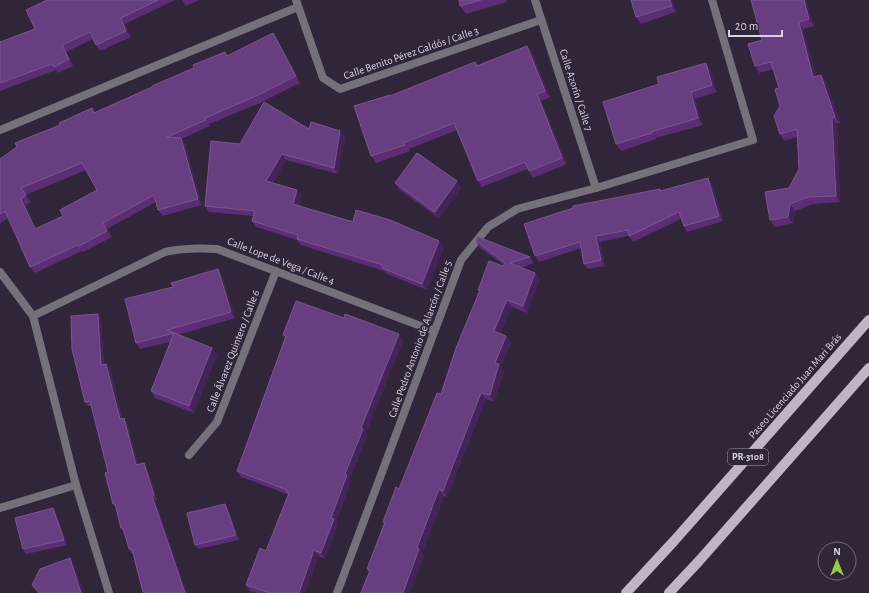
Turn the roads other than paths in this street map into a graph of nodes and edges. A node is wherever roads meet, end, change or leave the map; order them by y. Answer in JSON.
{"nodes":[{"id":1,"x":535,"y":0,"type":"edge"},
{"id":2,"x":712,"y":0,"type":"edge"},
{"id":3,"x":297,"y":3,"type":"edge"},
{"id":4,"x":541,"y":20,"type":"junction"},
{"id":5,"x":0,"y":130,"type":"edge"},
{"id":6,"x":596,"y":188,"type":"junction"},
{"id":7,"x":276,"y":270,"type":"junction"},
{"id":8,"x":0,"y":272,"type":"edge"},
{"id":9,"x":33,"y":316,"type":"junction"},
{"id":10,"x":869,"y":320,"type":"edge"},
{"id":11,"x":434,"y":331,"type":"junction"},
{"id":12,"x":869,"y":368,"type":"edge"},
{"id":13,"x":189,"y":455,"type":"dead end"},
{"id":14,"x":76,"y":485,"type":"junction"},
{"id":15,"x":0,"y":508,"type":"edge"},
{"id":16,"x":109,"y":593,"type":"edge"},
{"id":17,"x":336,"y":593,"type":"edge"},
{"id":18,"x":626,"y":593,"type":"edge"},
{"id":19,"x":669,"y":593,"type":"edge"}],
"edges":[{"from":1,"to":4,"type":"street","name":"Calle Azorín / Calle 7"},
{"from":2,"to":6,"type":"street","name":"Calle Pedro Antonio de Alarcón / Calle 5"},
{"from":3,"to":4,"type":"street","name":"Calle Benito Pérez Galdós / Calle 3"},
{"from":3,"to":5,"type":"street"},
{"from":4,"to":6,"type":"street","name":"Calle Azorín / Calle 7"},
{"from":6,"to":11,"type":"street","name":"Calle Pedro Antonio de Alarcón / Calle 5"},
{"from":7,"to":9,"type":"street","name":"Calle Lope de Vega / Calle 4"},
{"from":7,"to":11,"type":"street","name":"Calle Lope de Vega / Calle 4"},
{"from":7,"to":13,"type":"street","name":"Calle Álvarez Quintero / Calle 6"},
{"from":8,"to":9,"type":"street"},
{"from":9,"to":14,"type":"street"},
{"from":10,"to":18,"type":"main road","name":"Paseo Licenciado Juan Mari Brás","number":"PR-3108"},
{"from":11,"to":17,"type":"street","name":"Calle Pedro Antonio de Alarcón / Calle 5"},
{"from":12,"to":19,"type":"main road","number":"PR-3108"},
{"from":14,"to":15,"type":"street"},
{"from":14,"to":16,"type":"street"}]}
